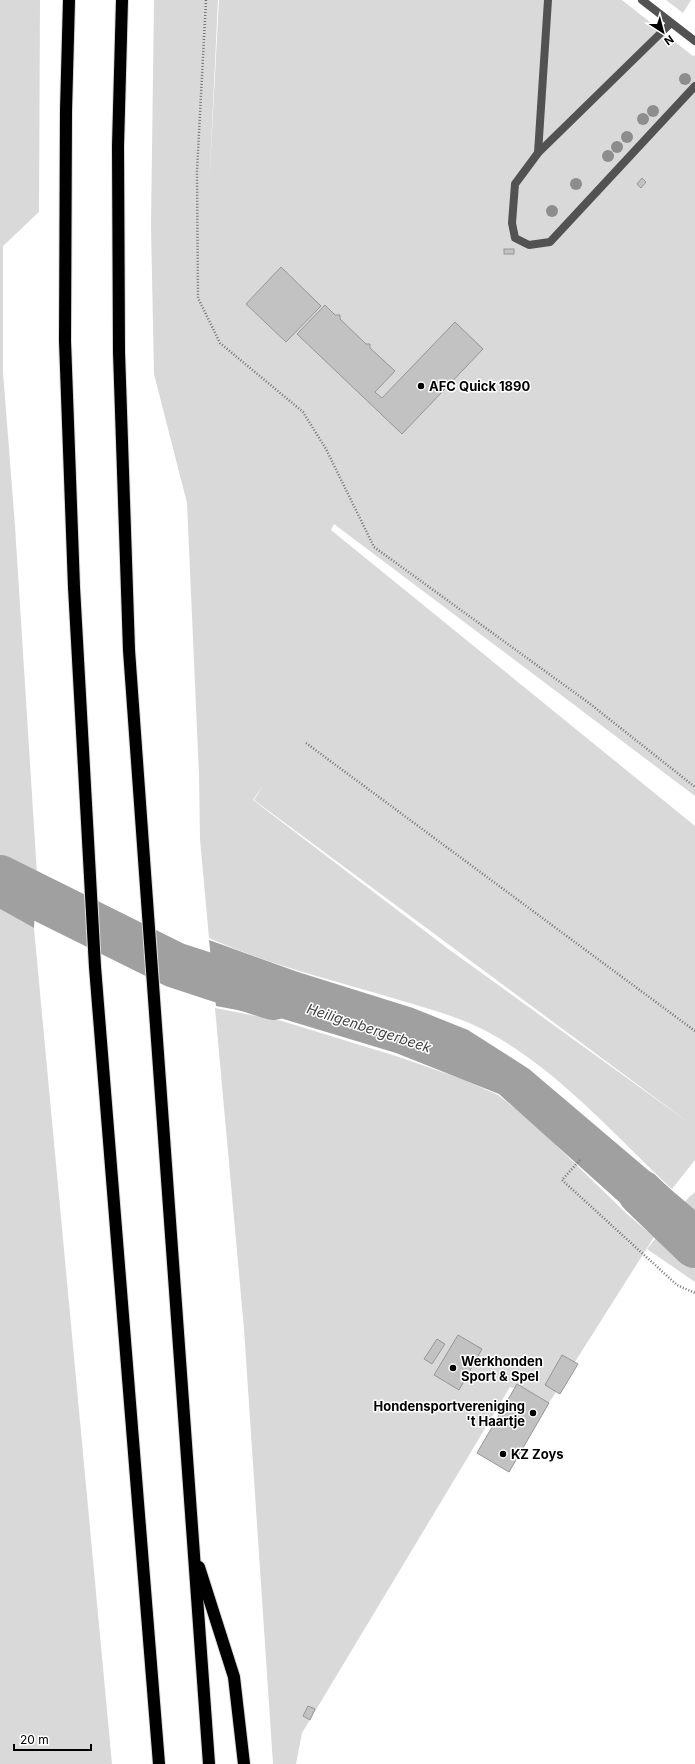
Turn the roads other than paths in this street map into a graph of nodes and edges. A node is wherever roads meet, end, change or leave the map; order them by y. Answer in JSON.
{"nodes":[{"id":1,"x":70,"y":0,"type":"edge"},
{"id":2,"x":122,"y":0,"type":"edge"},
{"id":3,"x":548,"y":0,"type":"edge"},
{"id":4,"x":642,"y":0,"type":"edge"},
{"id":5,"x":671,"y":23,"type":"junction"},
{"id":6,"x":695,"y":41,"type":"edge"},
{"id":7,"x":695,"y":86,"type":"edge"},
{"id":8,"x":538,"y":153,"type":"junction"},
{"id":9,"x":193,"y":1546,"type":"junction"},
{"id":10,"x":158,"y":1738,"type":"junction"},
{"id":11,"x":154,"y":1764,"type":"edge"},
{"id":12,"x":159,"y":1764,"type":"edge"},
{"id":13,"x":209,"y":1764,"type":"edge"},
{"id":14,"x":244,"y":1764,"type":"edge"}],
"edges":[{"from":1,"to":10,"type":"highway"},
{"from":2,"to":9,"type":"highway"},
{"from":3,"to":8,"type":"street"},
{"from":4,"to":5,"type":"street"},
{"from":5,"to":6,"type":"street"},
{"from":5,"to":8,"type":"street"},
{"from":7,"to":8,"type":"street"},
{"from":9,"to":13,"type":"highway"},
{"from":9,"to":14,"type":"highway"},
{"from":10,"to":11,"type":"highway"},
{"from":10,"to":12,"type":"highway"}]}
